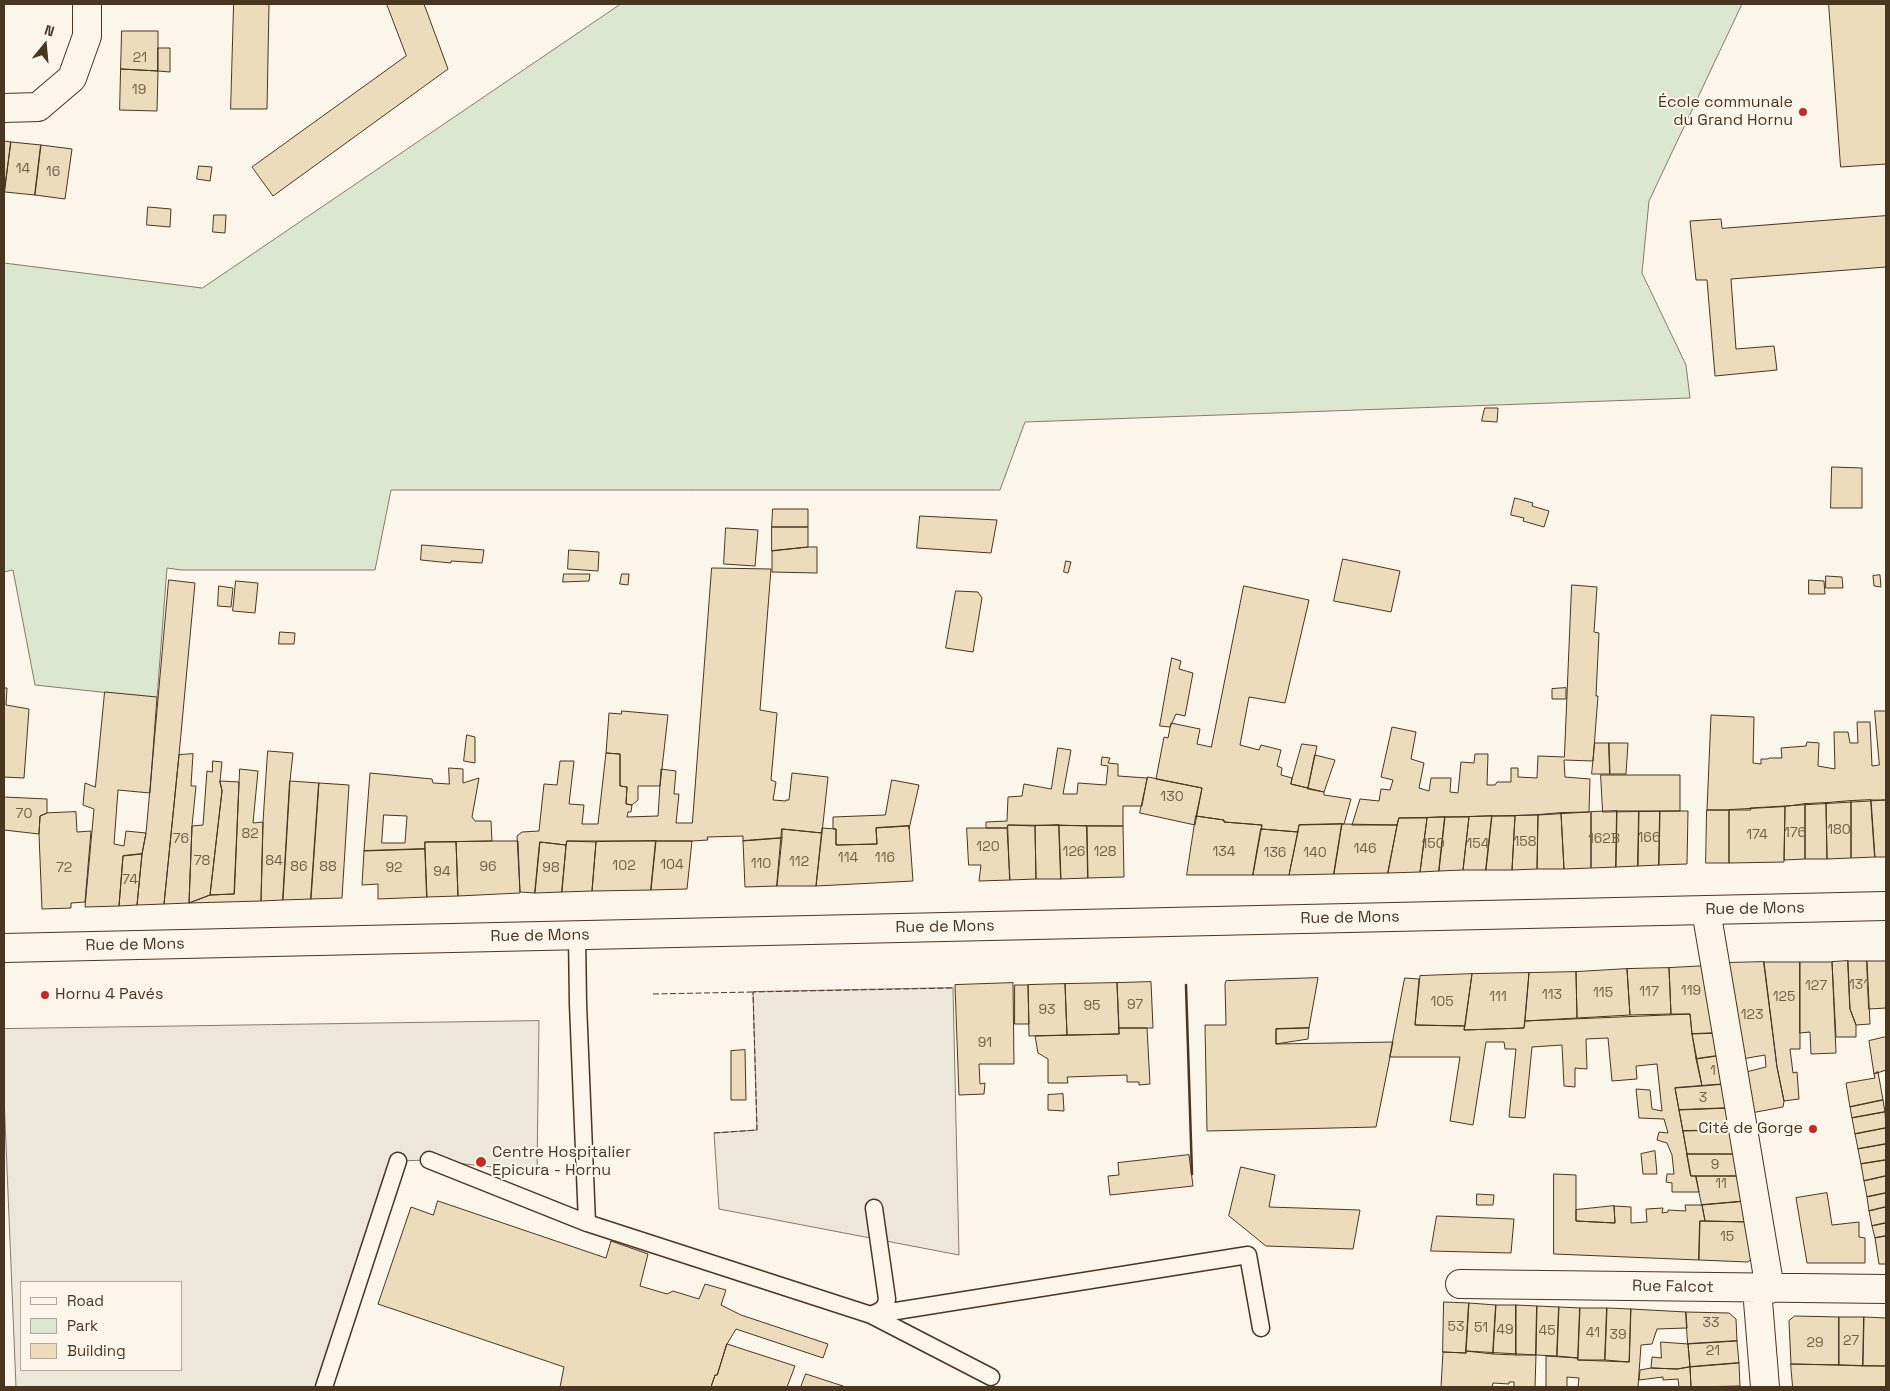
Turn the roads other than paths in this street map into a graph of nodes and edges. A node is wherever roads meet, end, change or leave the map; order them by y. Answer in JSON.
{"nodes":[{"id":1,"x":87,"y":4,"type":"edge"},
{"id":2,"x":4,"y":108,"type":"edge"},
{"id":3,"x":1886,"y":906,"type":"edge"},
{"id":4,"x":1706,"y":910,"type":"junction"},
{"id":5,"x":578,"y":935,"type":"junction"},
{"id":6,"x":4,"y":948,"type":"edge"},
{"id":7,"x":429,"y":1160,"type":"dead end"},
{"id":8,"x":398,"y":1161,"type":"dead end"},
{"id":9,"x":874,"y":1208,"type":"dead end"},
{"id":10,"x":587,"y":1224,"type":"junction"},
{"id":11,"x":1460,"y":1284,"type":"dead end"},
{"id":12,"x":1764,"y":1289,"type":"junction"},
{"id":13,"x":1886,"y":1289,"type":"edge"},
{"id":14,"x":871,"y":1315,"type":"junction"},
{"id":15,"x":1261,"y":1328,"type":"dead end"},
{"id":16,"x":992,"y":1378,"type":"dead end"},
{"id":17,"x":324,"y":1387,"type":"edge"},
{"id":18,"x":1764,"y":1387,"type":"edge"}],
"edges":[{"from":1,"to":2,"type":"main road"},
{"from":3,"to":4,"type":"main road","name":"Rue de Mons"},
{"from":4,"to":5,"type":"main road","name":"Rue de Mons"},
{"from":4,"to":12,"type":"main road"},
{"from":5,"to":6,"type":"main road","name":"Rue de Mons"},
{"from":5,"to":10,"type":"lane"},
{"from":7,"to":10,"type":"lane"},
{"from":8,"to":17,"type":"lane"},
{"from":9,"to":14,"type":"lane"},
{"from":10,"to":14,"type":"lane"},
{"from":11,"to":12,"type":"main road","name":"Rue Falcot"},
{"from":12,"to":13,"type":"main road","name":"Rue Falcot"},
{"from":12,"to":18,"type":"main road"},
{"from":14,"to":15,"type":"lane"},
{"from":14,"to":16,"type":"lane"}]}
